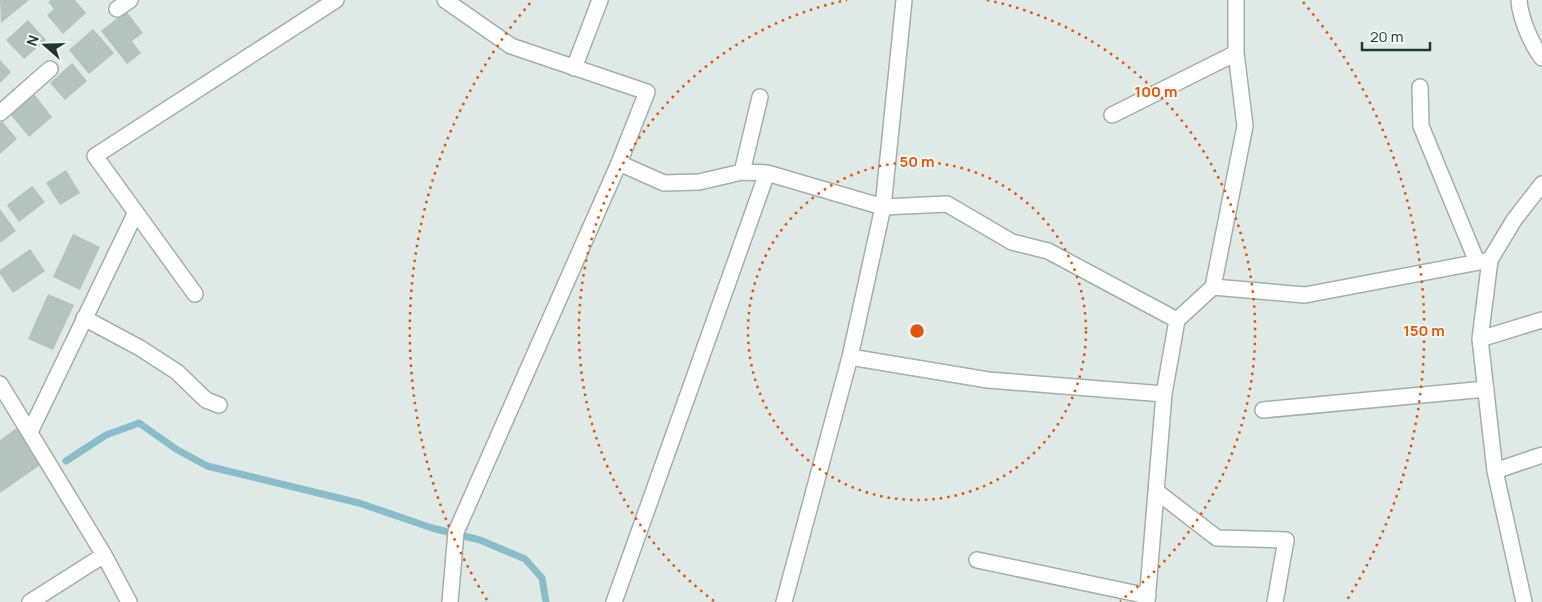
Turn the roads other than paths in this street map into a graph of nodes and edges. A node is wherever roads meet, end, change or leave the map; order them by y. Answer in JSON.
{"nodes":[{"id":1,"x":130,"y":0,"type":"edge"},
{"id":2,"x":336,"y":0,"type":"edge"},
{"id":3,"x":445,"y":0,"type":"edge"},
{"id":4,"x":600,"y":0,"type":"edge"},
{"id":5,"x":904,"y":0,"type":"edge"},
{"id":6,"x":1236,"y":0,"type":"edge"},
{"id":7,"x":1519,"y":0,"type":"edge"},
{"id":8,"x":117,"y":9,"type":"dead end"},
{"id":9,"x":1236,"y":53,"type":"junction"},
{"id":10,"x":1542,"y":58,"type":"edge"},
{"id":11,"x":574,"y":68,"type":"junction"},
{"id":12,"x":50,"y":69,"type":"dead end"},
{"id":13,"x":1420,"y":87,"type":"dead end"},
{"id":14,"x":760,"y":97,"type":"dead end"},
{"id":15,"x":0,"y":113,"type":"edge"},
{"id":16,"x":1112,"y":115,"type":"dead end"},
{"id":17,"x":619,"y":162,"type":"junction"},
{"id":18,"x":742,"y":172,"type":"junction"},
{"id":19,"x":768,"y":173,"type":"junction"},
{"id":20,"x":1542,"y":184,"type":"edge"},
{"id":21,"x":883,"y":207,"type":"junction"},
{"id":22,"x":136,"y":212,"type":"junction"},
{"id":23,"x":1483,"y":261,"type":"junction"},
{"id":24,"x":1213,"y":287,"type":"junction"},
{"id":25,"x":195,"y":294,"type":"dead end"},
{"id":26,"x":84,"y":318,"type":"junction"},
{"id":27,"x":1177,"y":320,"type":"junction"},
{"id":28,"x":1542,"y":320,"type":"edge"},
{"id":29,"x":1480,"y":339,"type":"junction"},
{"id":30,"x":850,"y":357,"type":"junction"},
{"id":31,"x":0,"y":384,"type":"edge"},
{"id":32,"x":1486,"y":389,"type":"junction"},
{"id":33,"x":1164,"y":394,"type":"junction"},
{"id":34,"x":219,"y":405,"type":"dead end"},
{"id":35,"x":1263,"y":410,"type":"dead end"},
{"id":36,"x":30,"y":432,"type":"junction"},
{"id":37,"x":1542,"y":455,"type":"edge"},
{"id":38,"x":1495,"y":471,"type":"junction"},
{"id":39,"x":1156,"y":491,"type":"junction"},
{"id":40,"x":104,"y":555,"type":"junction"},
{"id":41,"x":977,"y":560,"type":"dead end"},
{"id":42,"x":1148,"y":599,"type":"edge"},
{"id":43,"x":30,"y":602,"type":"edge"},
{"id":44,"x":129,"y":602,"type":"edge"},
{"id":45,"x":450,"y":602,"type":"edge"},
{"id":46,"x":614,"y":602,"type":"edge"},
{"id":47,"x":784,"y":602,"type":"edge"},
{"id":48,"x":1275,"y":602,"type":"edge"},
{"id":49,"x":1524,"y":602,"type":"edge"}],
"edges":[{"from":1,"to":8,"type":"street"},
{"from":2,"to":22,"type":"street"},
{"from":3,"to":11,"type":"street"},
{"from":4,"to":11,"type":"street"},
{"from":5,"to":21,"type":"street"},
{"from":6,"to":9,"type":"street"},
{"from":7,"to":10,"type":"street"},
{"from":9,"to":16,"type":"street"},
{"from":9,"to":24,"type":"street"},
{"from":11,"to":17,"type":"street"},
{"from":12,"to":15,"type":"street"},
{"from":13,"to":23,"type":"street"},
{"from":14,"to":18,"type":"street"},
{"from":17,"to":18,"type":"street"},
{"from":17,"to":45,"type":"street"},
{"from":18,"to":19,"type":"street"},
{"from":19,"to":21,"type":"street"},
{"from":19,"to":46,"type":"street"},
{"from":20,"to":23,"type":"street"},
{"from":21,"to":27,"type":"street"},
{"from":21,"to":30,"type":"street"},
{"from":22,"to":25,"type":"street"},
{"from":22,"to":26,"type":"street"},
{"from":23,"to":24,"type":"street"},
{"from":23,"to":29,"type":"street"},
{"from":24,"to":27,"type":"street"},
{"from":26,"to":34,"type":"street"},
{"from":26,"to":36,"type":"street"},
{"from":27,"to":33,"type":"street"},
{"from":28,"to":29,"type":"street"},
{"from":29,"to":32,"type":"street"},
{"from":30,"to":33,"type":"street"},
{"from":30,"to":47,"type":"street"},
{"from":31,"to":36,"type":"street"},
{"from":32,"to":35,"type":"street"},
{"from":32,"to":38,"type":"street"},
{"from":33,"to":39,"type":"street"},
{"from":36,"to":40,"type":"street"},
{"from":37,"to":38,"type":"street"},
{"from":38,"to":49,"type":"street"},
{"from":39,"to":42,"type":"street"},
{"from":39,"to":48,"type":"street"},
{"from":40,"to":43,"type":"street"},
{"from":40,"to":44,"type":"street"},
{"from":41,"to":42,"type":"street"}]}
